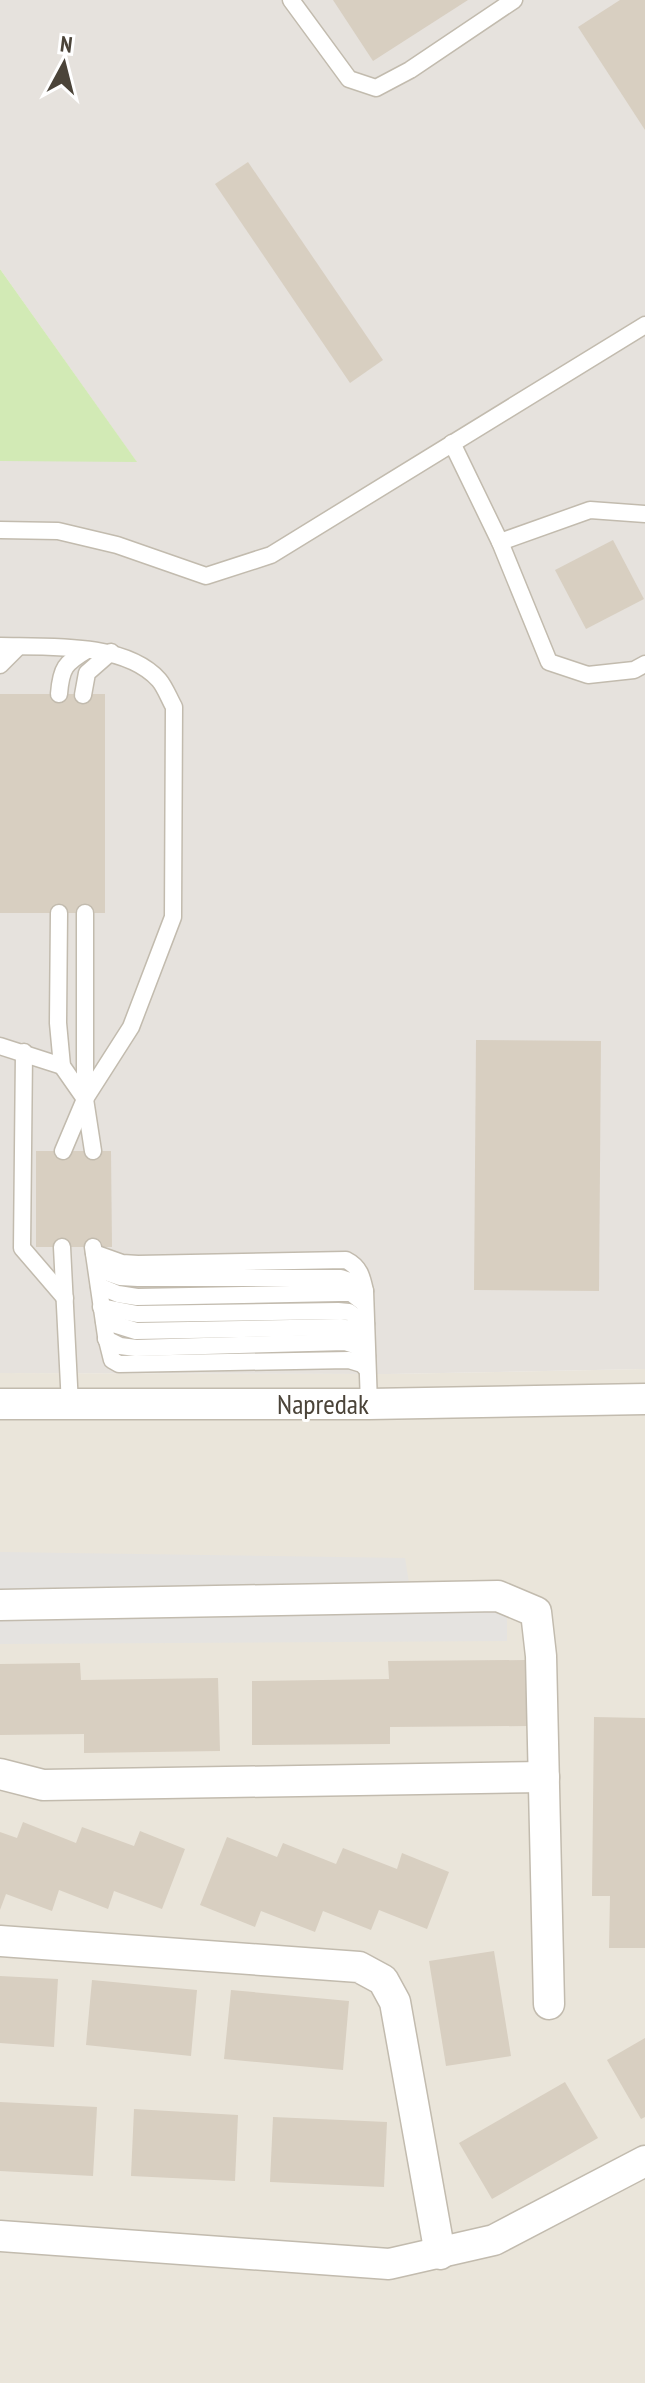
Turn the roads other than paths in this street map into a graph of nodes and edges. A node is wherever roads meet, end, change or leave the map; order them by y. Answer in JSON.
{"nodes":[{"id":1,"x":291,"y":0,"type":"edge"},
{"id":2,"x":514,"y":0,"type":"edge"},
{"id":3,"x":645,"y":325,"type":"edge"},
{"id":4,"x":452,"y":443,"type":"junction"},
{"id":5,"x":645,"y":514,"type":"edge"},
{"id":6,"x":0,"y":530,"type":"edge"},
{"id":7,"x":500,"y":542,"type":"junction"},
{"id":8,"x":5,"y":646,"type":"edge"},
{"id":9,"x":87,"y":650,"type":"junction"},
{"id":10,"x":111,"y":652,"type":"junction"},
{"id":11,"x":645,"y":664,"type":"edge"},
{"id":12,"x":0,"y":665,"type":"edge"},
{"id":13,"x":59,"y":694,"type":"dead end"},
{"id":14,"x":83,"y":695,"type":"dead end"},
{"id":15,"x":59,"y":913,"type":"dead end"},
{"id":16,"x":85,"y":913,"type":"dead end"},
{"id":17,"x":1,"y":1045,"type":"edge"},
{"id":18,"x":24,"y":1052,"type":"junction"},
{"id":19,"x":62,"y":1066,"type":"junction"},
{"id":20,"x":85,"y":1099,"type":"junction"},
{"id":21,"x":63,"y":1151,"type":"dead end"},
{"id":22,"x":93,"y":1151,"type":"dead end"},
{"id":23,"x":62,"y":1247,"type":"dead end"},
{"id":24,"x":96,"y":1264,"type":"junction"},
{"id":25,"x":365,"y":1297,"type":"junction"},
{"id":26,"x":65,"y":1298,"type":"junction"},
{"id":27,"x":102,"y":1314,"type":"junction"},
{"id":28,"x":366,"y":1347,"type":"junction"},
{"id":29,"x":645,"y":1399,"type":"edge"},
{"id":30,"x":0,"y":1404,"type":"edge"},
{"id":31,"x":369,"y":1404,"type":"junction"},
{"id":32,"x":70,"y":1405,"type":"junction"},
{"id":33,"x":0,"y":1605,"type":"edge"},
{"id":34,"x":0,"y":1774,"type":"edge"},
{"id":35,"x":544,"y":1777,"type":"junction"},
{"id":36,"x":0,"y":1941,"type":"edge"},
{"id":37,"x":549,"y":2004,"type":"dead end"},
{"id":38,"x":645,"y":2161,"type":"edge"},
{"id":39,"x":0,"y":2236,"type":"edge"},
{"id":40,"x":440,"y":2254,"type":"junction"}],
"edges":[{"from":1,"to":2,"type":"lane"},
{"from":3,"to":4,"type":"lane"},
{"from":4,"to":6,"type":"lane"},
{"from":4,"to":7,"type":"lane"},
{"from":5,"to":7,"type":"lane"},
{"from":7,"to":11,"type":"lane"},
{"from":8,"to":9,"type":"lane"},
{"from":8,"to":12,"type":"lane"},
{"from":9,"to":10,"type":"lane"},
{"from":9,"to":13,"type":"lane"},
{"from":10,"to":14,"type":"lane"},
{"from":10,"to":20,"type":"lane"},
{"from":15,"to":19,"type":"lane"},
{"from":16,"to":20,"type":"lane"},
{"from":17,"to":18,"type":"lane"},
{"from":18,"to":19,"type":"lane"},
{"from":18,"to":26,"type":"lane"},
{"from":19,"to":20,"type":"lane"},
{"from":20,"to":21,"type":"lane"},
{"from":20,"to":22,"type":"lane"},
{"from":23,"to":26,"type":"lane"},
{"from":24,"to":25,"type":"lane"},
{"from":24,"to":25,"type":"lane"},
{"from":24,"to":27,"type":"lane"},
{"from":25,"to":28,"type":"lane"},
{"from":26,"to":32,"type":"lane"},
{"from":27,"to":28,"type":"lane"},
{"from":27,"to":28,"type":"lane"},
{"from":28,"to":31,"type":"lane"},
{"from":29,"to":31,"type":"street","name":"Napredak"},
{"from":30,"to":32,"type":"street","name":"Napredak"},
{"from":31,"to":32,"type":"street","name":"Napredak"},
{"from":33,"to":35,"type":"street"},
{"from":34,"to":35,"type":"street"},
{"from":35,"to":37,"type":"street"},
{"from":36,"to":40,"type":"street"},
{"from":38,"to":40,"type":"street"},
{"from":39,"to":40,"type":"street"}]}
